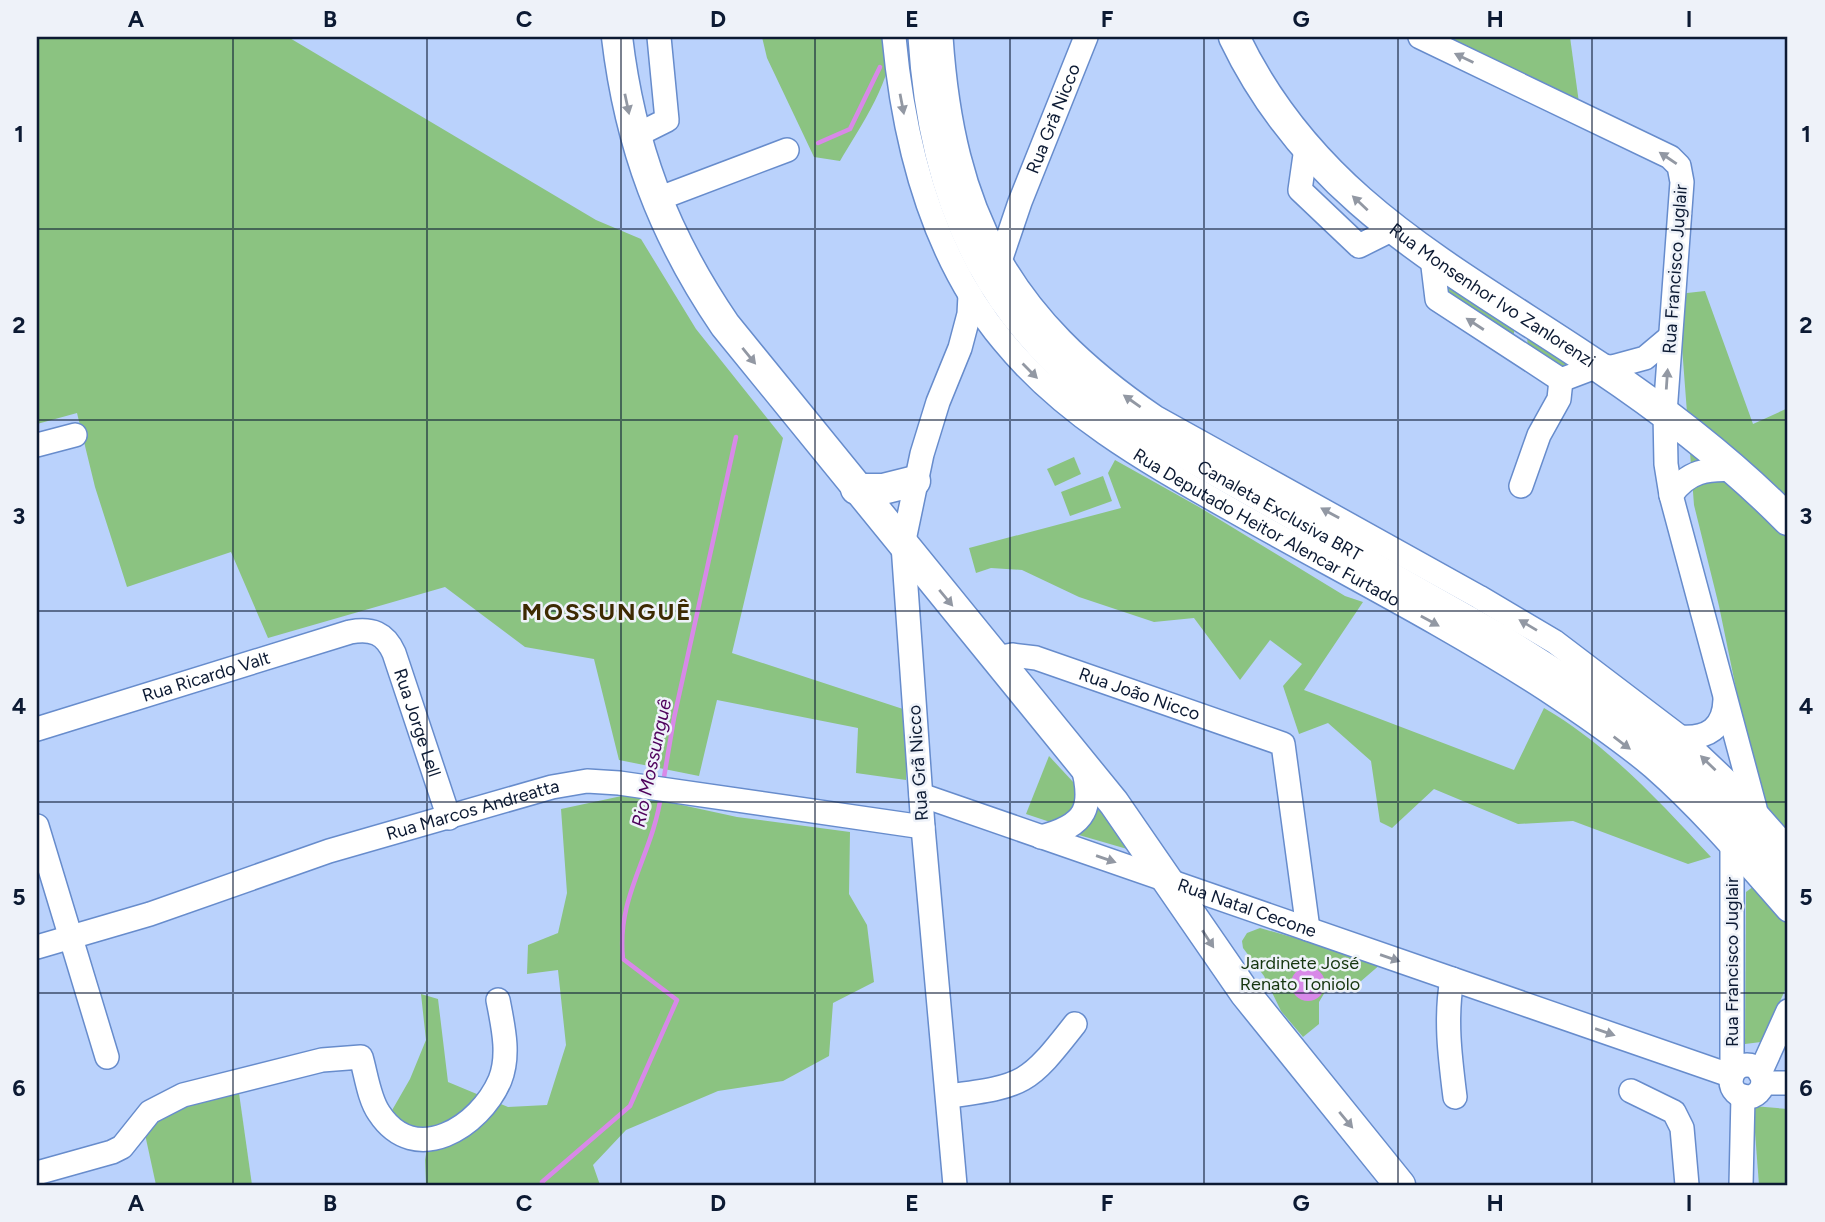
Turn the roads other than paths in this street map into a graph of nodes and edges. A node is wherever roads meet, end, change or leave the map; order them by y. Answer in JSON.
{"nodes":[{"id":1,"x":617,"y":37,"type":"edge"},
{"id":2,"x":659,"y":37,"type":"edge"},
{"id":3,"x":894,"y":37,"type":"edge"},
{"id":4,"x":920,"y":37,"type":"edge"},
{"id":5,"x":941,"y":37,"type":"edge"},
{"id":6,"x":1086,"y":37,"type":"edge"},
{"id":7,"x":1234,"y":37,"type":"edge"},
{"id":8,"x":1420,"y":37,"type":"edge"},
{"id":9,"x":635,"y":136,"type":"junction"},
{"id":10,"x":787,"y":150,"type":"dead end"},
{"id":11,"x":655,"y":200,"type":"junction"},
{"id":12,"x":1020,"y":202,"type":"junction"},
{"id":13,"x":975,"y":210,"type":"junction"},
{"id":14,"x":1432,"y":258,"type":"junction"},
{"id":15,"x":1000,"y":261,"type":"junction"},
{"id":16,"x":970,"y":295,"type":"junction"},
{"id":17,"x":1520,"y":316,"type":"junction"},
{"id":18,"x":1670,"y":337,"type":"junction"},
{"id":19,"x":1003,"y":342,"type":"junction"},
{"id":20,"x":960,"y":348,"type":"junction"},
{"id":21,"x":1522,"y":354,"type":"junction"},
{"id":22,"x":1598,"y":366,"type":"junction"},
{"id":23,"x":1561,"y":380,"type":"junction"},
{"id":24,"x":1665,"y":414,"type":"junction"},
{"id":25,"x":75,"y":435,"type":"dead end"},
{"id":26,"x":37,"y":445,"type":"edge"},
{"id":27,"x":1736,"y":470,"type":"junction"},
{"id":28,"x":915,"y":481,"type":"junction"},
{"id":29,"x":1521,"y":486,"type":"dead end"},
{"id":30,"x":856,"y":489,"type":"junction"},
{"id":31,"x":1671,"y":495,"type":"junction"},
{"id":32,"x":1788,"y":520,"type":"edge"},
{"id":33,"x":902,"y":545,"type":"junction"},
{"id":34,"x":377,"y":632,"type":"joint"},
{"id":35,"x":996,"y":657,"type":"junction"},
{"id":36,"x":1725,"y":701,"type":"junction"},
{"id":37,"x":37,"y":729,"type":"edge"},
{"id":38,"x":1680,"y":737,"type":"junction"},
{"id":39,"x":1081,"y":760,"type":"junction"},
{"id":40,"x":921,"y":795,"type":"junction"},
{"id":41,"x":1756,"y":811,"type":"junction"},
{"id":42,"x":449,"y":818,"type":"junction"},
{"id":43,"x":37,"y":826,"type":"edge"},
{"id":44,"x":923,"y":827,"type":"junction"},
{"id":45,"x":1041,"y":837,"type":"junction"},
{"id":46,"x":1732,"y":848,"type":"junction"},
{"id":47,"x":1788,"y":849,"type":"edge"},
{"id":48,"x":1788,"y":879,"type":"edge"},
{"id":49,"x":1170,"y":882,"type":"junction"},
{"id":50,"x":1788,"y":910,"type":"edge"},
{"id":51,"x":1308,"y":929,"type":"junction"},
{"id":52,"x":69,"y":937,"type":"junction"},
{"id":53,"x":37,"y":947,"type":"edge"},
{"id":54,"x":1452,"y":979,"type":"junction"},
{"id":55,"x":498,"y":1000,"type":"dead end"},
{"id":56,"x":1786,"y":1016,"type":"edge"},
{"id":57,"x":1075,"y":1024,"type":"dead end"},
{"id":58,"x":1788,"y":1046,"type":"edge"},
{"id":59,"x":107,"y":1057,"type":"dead end"},
{"id":60,"x":1761,"y":1078,"type":"junction"},
{"id":61,"x":1788,"y":1083,"type":"edge"},
{"id":62,"x":1737,"y":1086,"type":"junction"},
{"id":63,"x":1632,"y":1091,"type":"dead end"},
{"id":64,"x":949,"y":1096,"type":"junction"},
{"id":65,"x":1455,"y":1097,"type":"dead end"},
{"id":66,"x":37,"y":1173,"type":"edge"},
{"id":67,"x":955,"y":1185,"type":"edge"},
{"id":68,"x":1400,"y":1185,"type":"edge"},
{"id":69,"x":1687,"y":1185,"type":"edge"},
{"id":70,"x":1741,"y":1185,"type":"edge"}],
"edges":[{"from":1,"to":9,"type":"main road","one_way":true},
{"from":2,"to":9,"type":"street"},
{"from":3,"to":16,"type":"street","name":"Rua Deputado Heitor Alencar Furtado","one_way":true},
{"from":4,"to":48,"type":"street","name":"Canaleta Exclusiva BRT"},
{"from":5,"to":13,"type":"street"},
{"from":6,"to":12,"type":"street","name":"Rua Grã Nicco"},
{"from":14,"to":7,"type":"main road","name":"Rua Monsenhor Ivo Zanlorenzi","one_way":true},
{"from":18,"to":8,"type":"street","name":"Rua Francisco Juglair","one_way":true},
{"from":9,"to":11,"type":"main road"},
{"from":10,"to":11,"type":"street"},
{"from":11,"to":30,"type":"main road","one_way":true},
{"from":12,"to":13,"type":"street"},
{"from":12,"to":15,"type":"street","name":"Rua Grã Nicco"},
{"from":13,"to":15,"type":"street"},
{"from":14,"to":17,"type":"main road","name":"Rua Monsenhor Ivo Zanlorenzi"},
{"from":21,"to":14,"type":"street","one_way":true},
{"from":38,"to":15,"type":"street","one_way":true},
{"from":16,"to":19,"type":"street","name":"Rua Deputado Heitor Alencar Furtado"},
{"from":16,"to":20,"type":"street","name":"Rua Grã Nicco"},
{"from":17,"to":21,"type":"street"},
{"from":17,"to":22,"type":"main road","name":"Rua Monsenhor Ivo Zanlorenzi"},
{"from":18,"to":22,"type":"street"},
{"from":24,"to":18,"type":"street","name":"Rua Francisco Juglair","one_way":true},
{"from":19,"to":20,"type":"street"},
{"from":19,"to":46,"type":"street","name":"Rua Deputado Heitor Alencar Furtado","one_way":true},
{"from":20,"to":28,"type":"street","name":"Rua Grã Nicco"},
{"from":21,"to":23,"type":"street"},
{"from":22,"to":23,"type":"street"},
{"from":22,"to":24,"type":"main road","name":"Rua Monsenhor Ivo Zanlorenzi"},
{"from":23,"to":29,"type":"street"},
{"from":24,"to":27,"type":"main road","name":"Rua Monsenhor Ivo Zanlorenzi"},
{"from":24,"to":31,"type":"street","name":"Rua Francisco Juglair"},
{"from":25,"to":26,"type":"street"},
{"from":27,"to":31,"type":"street"},
{"from":27,"to":32,"type":"main road","name":"Rua Monsenhor Ivo Zanlorenzi"},
{"from":28,"to":30,"type":"main road"},
{"from":28,"to":33,"type":"street","name":"Rua Grã Nicco"},
{"from":30,"to":33,"type":"main road"},
{"from":31,"to":36,"type":"street","name":"Rua Francisco Juglair"},
{"from":33,"to":35,"type":"main road","one_way":true},
{"from":33,"to":40,"type":"street","name":"Rua Grã Nicco"},
{"from":34,"to":37,"type":"street","name":"Rua Ricardo Valt"},
{"from":34,"to":42,"type":"street","name":"Rua Jorge Lell"},
{"from":35,"to":39,"type":"main road"},
{"from":35,"to":51,"type":"street","name":"Rua João Nicco"},
{"from":36,"to":38,"type":"street"},
{"from":36,"to":41,"type":"street","name":"Rua Francisco Juglair"},
{"from":41,"to":38,"type":"street","one_way":true},
{"from":39,"to":45,"type":"street"},
{"from":39,"to":49,"type":"main road"},
{"from":40,"to":44,"type":"street","name":"Rua Grã Nicco"},
{"from":40,"to":45,"type":"street","name":"Rua Natal Cecone"},
{"from":41,"to":47,"type":"street"},
{"from":42,"to":44,"type":"street","name":"Rua Marcos Andreatta"},
{"from":42,"to":52,"type":"street","name":"Rua Marcos Andreatta"},
{"from":43,"to":52,"type":"street"},
{"from":44,"to":64,"type":"street","name":"Rua Grã Nicco"},
{"from":45,"to":49,"type":"street","name":"Rua Natal Cecone","one_way":true},
{"from":46,"to":50,"type":"street","name":"Rua Deputado Heitor Alencar Furtado"},
{"from":46,"to":62,"type":"street","name":"Rua Francisco Juglair"},
{"from":49,"to":51,"type":"street","name":"Rua Natal Cecone"},
{"from":49,"to":68,"type":"main road","one_way":true},
{"from":51,"to":54,"type":"street","name":"Rua Natal Cecone","one_way":true},
{"from":52,"to":53,"type":"street","name":"Rua Marcos Andreatta"},
{"from":52,"to":59,"type":"street"},
{"from":54,"to":62,"type":"street","name":"Rua Natal Cecone","one_way":true},
{"from":54,"to":65,"type":"street"},
{"from":55,"to":66,"type":"street"},
{"from":56,"to":58,"type":"street"},
{"from":56,"to":60,"type":"street"},
{"from":57,"to":64,"type":"street"},
{"from":60,"to":61,"type":"street"},
{"from":60,"to":62,"type":"street"},
{"from":62,"to":70,"type":"street","name":"Rua Francisco Juglair"},
{"from":63,"to":69,"type":"street"},
{"from":64,"to":67,"type":"street","name":"Rua Grã Nicco"}]}
